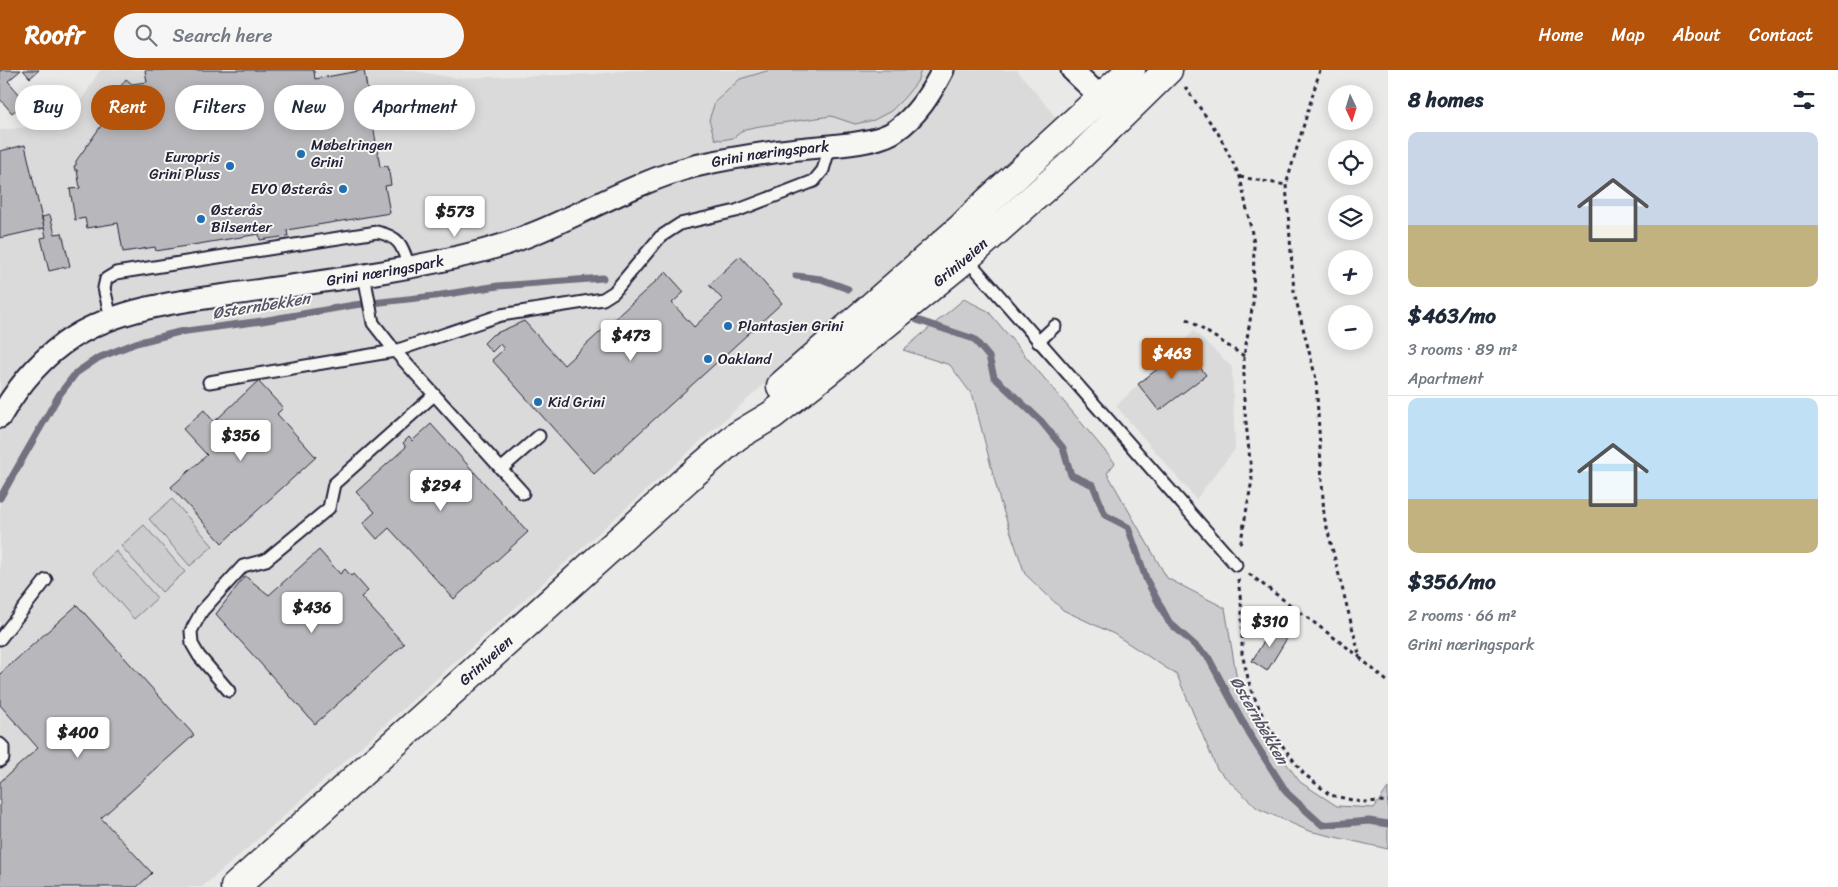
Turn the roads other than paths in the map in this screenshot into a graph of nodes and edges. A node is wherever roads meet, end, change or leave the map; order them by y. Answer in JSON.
{"nodes":[{"id":1,"x":943,"y":70,"type":"edge"},
{"id":2,"x":1072,"y":70,"type":"edge"},
{"id":3,"x":1131,"y":70,"type":"edge"},
{"id":4,"x":1176,"y":78,"type":"edge"},
{"id":5,"x":1102,"y":98,"type":"junction"},
{"id":6,"x":1121,"y":117,"type":"junction"},
{"id":7,"x":830,"y":146,"type":"junction"},
{"id":8,"x":956,"y":249,"type":"junction"},
{"id":9,"x":409,"y":267,"type":"junction"},
{"id":10,"x":367,"y":285,"type":"junction"},
{"id":11,"x":111,"y":318,"type":"junction"},
{"id":12,"x":1055,"y":326,"type":"dead end"},
{"id":13,"x":1038,"y":342,"type":"junction"},
{"id":14,"x":395,"y":351,"type":"junction"},
{"id":15,"x":209,"y":382,"type":"dead end"},
{"id":16,"x":434,"y":395,"type":"junction"},
{"id":17,"x":0,"y":417,"type":"edge"},
{"id":18,"x":539,"y":436,"type":"dead end"},
{"id":19,"x":501,"y":469,"type":"junction"},
{"id":20,"x":523,"y":493,"type":"dead end"},
{"id":21,"x":1236,"y":565,"type":"road end"},
{"id":22,"x":46,"y":580,"type":"dead end"},
{"id":23,"x":0,"y":639,"type":"edge"},
{"id":24,"x":229,"y":691,"type":"dead end"},
{"id":25,"x":0,"y":744,"type":"edge"},
{"id":26,"x":0,"y":761,"type":"edge"},
{"id":27,"x":235,"y":887,"type":"edge"}],
"edges":[{"from":1,"to":7,"type":"street","name":"Grini næringspark"},
{"from":2,"to":5,"type":"street"},
{"from":3,"to":5,"type":"main road","name":"Griniveien"},
{"from":4,"to":6,"type":"main road","name":"Griniveien"},
{"from":5,"to":6,"type":"street"},
{"from":5,"to":8,"type":"main road","name":"Griniveien"},
{"from":6,"to":8,"type":"main road","name":"Griniveien"},
{"from":7,"to":9,"type":"street","name":"Grini næringspark"},
{"from":7,"to":14,"type":"lane"},
{"from":8,"to":13,"type":"lane"},
{"from":8,"to":27,"type":"main road","name":"Griniveien"},
{"from":9,"to":10,"type":"street","name":"Grini næringspark"},
{"from":9,"to":11,"type":"lane"},
{"from":10,"to":11,"type":"street","name":"Grini næringspark"},
{"from":10,"to":14,"type":"lane"},
{"from":11,"to":17,"type":"street","name":"Grini næringspark"},
{"from":12,"to":13,"type":"lane"},
{"from":13,"to":21,"type":"lane"},
{"from":14,"to":15,"type":"lane"},
{"from":14,"to":16,"type":"lane"},
{"from":16,"to":19,"type":"lane"},
{"from":16,"to":24,"type":"lane"},
{"from":18,"to":19,"type":"lane"},
{"from":19,"to":20,"type":"lane"},
{"from":22,"to":23,"type":"lane"},
{"from":25,"to":26,"type":"lane"}]}
